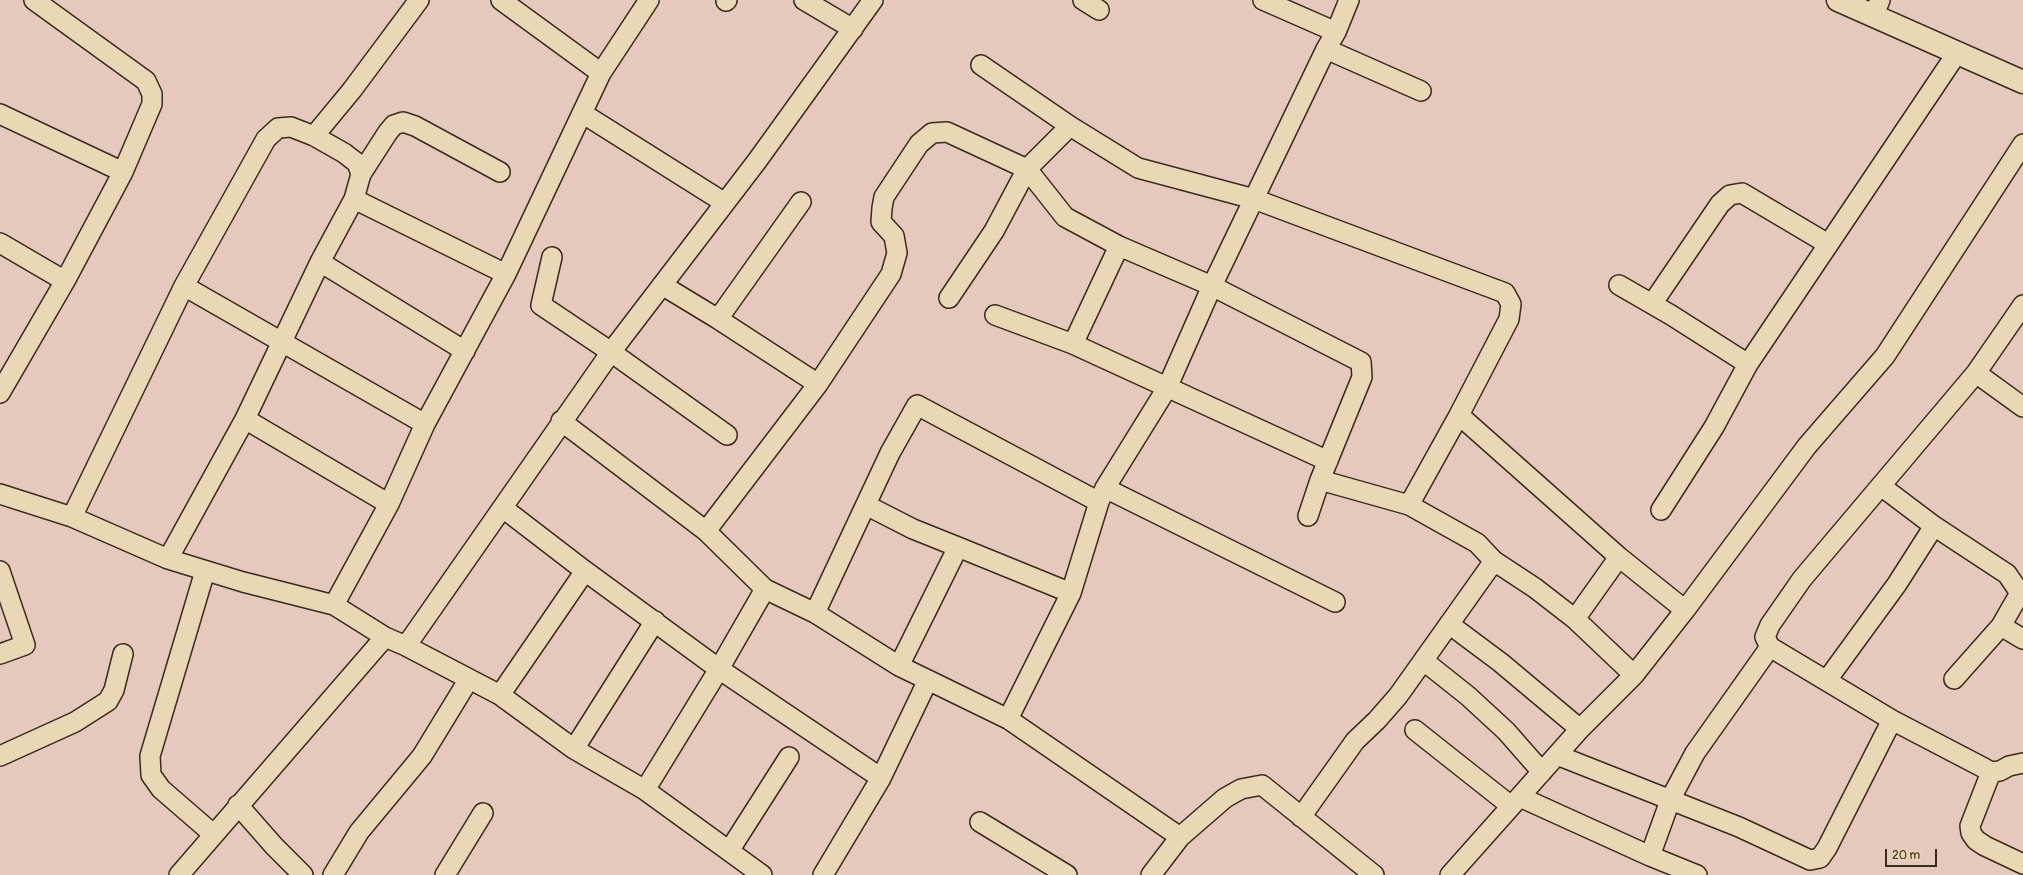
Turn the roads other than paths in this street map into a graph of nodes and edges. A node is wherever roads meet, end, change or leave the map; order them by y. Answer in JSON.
{"nodes":[{"id":1,"x":34,"y":0,"type":"edge"},
{"id":2,"x":419,"y":0,"type":"edge"},
{"id":3,"x":501,"y":0,"type":"edge"},
{"id":4,"x":649,"y":0,"type":"edge"},
{"id":5,"x":804,"y":0,"type":"edge"},
{"id":6,"x":873,"y":0,"type":"edge"},
{"id":7,"x":1263,"y":0,"type":"edge"},
{"id":8,"x":1349,"y":0,"type":"edge"},
{"id":9,"x":1838,"y":0,"type":"edge"},
{"id":10,"x":1877,"y":8,"type":"edge"},
{"id":11,"x":853,"y":29,"type":"junction"},
{"id":12,"x":1336,"y":32,"type":"junction"},
{"id":13,"x":1326,"y":49,"type":"junction"},
{"id":14,"x":1957,"y":53,"type":"junction"},
{"id":15,"x":981,"y":65,"type":"dead end"},
{"id":16,"x":601,"y":73,"type":"junction"},
{"id":17,"x":2023,"y":82,"type":"edge"},
{"id":18,"x":1421,"y":91,"type":"dead end"},
{"id":19,"x":582,"y":113,"type":"junction"},
{"id":20,"x":0,"y":114,"type":"edge"},
{"id":21,"x":1070,"y":126,"type":"junction"},
{"id":22,"x":314,"y":136,"type":"junction"},
{"id":23,"x":2023,"y":144,"type":"edge"},
{"id":24,"x":1027,"y":169,"type":"junction"},
{"id":25,"x":123,"y":172,"type":"junction"},
{"id":26,"x":500,"y":172,"type":"dead end"},
{"id":27,"x":361,"y":174,"type":"junction"},
{"id":28,"x":354,"y":199,"type":"junction"},
{"id":29,"x":1254,"y":199,"type":"junction"},
{"id":30,"x":801,"y":202,"type":"dead end"},
{"id":31,"x":725,"y":203,"type":"junction"},
{"id":32,"x":0,"y":243,"type":"edge"},
{"id":33,"x":1828,"y":244,"type":"junction"},
{"id":34,"x":1119,"y":246,"type":"junction"},
{"id":35,"x":552,"y":257,"type":"dead end"},
{"id":36,"x":320,"y":262,"type":"junction"},
{"id":37,"x":506,"y":274,"type":"junction"},
{"id":38,"x":65,"y":281,"type":"junction"},
{"id":39,"x":662,"y":285,"type":"junction"},
{"id":40,"x":1619,"y":285,"type":"dead end"},
{"id":41,"x":184,"y":286,"type":"junction"},
{"id":42,"x":1212,"y":286,"type":"junction"},
{"id":43,"x":949,"y":298,"type":"dead end"},
{"id":44,"x":1652,"y":304,"type":"junction"},
{"id":45,"x":2023,"y":305,"type":"edge"},
{"id":46,"x":995,"y":315,"type":"dead end"},
{"id":47,"x":718,"y":319,"type":"junction"},
{"id":48,"x":282,"y":341,"type":"junction"},
{"id":49,"x":1073,"y":344,"type":"junction"},
{"id":50,"x":465,"y":351,"type":"junction"},
{"id":51,"x":610,"y":352,"type":"junction"},
{"id":52,"x":1748,"y":364,"type":"junction"},
{"id":53,"x":1976,"y":373,"type":"junction"},
{"id":54,"x":3,"y":381,"type":"edge"},
{"id":55,"x":818,"y":384,"type":"junction"},
{"id":56,"x":1167,"y":388,"type":"junction"},
{"id":57,"x":2023,"y":407,"type":"edge"},
{"id":58,"x":1459,"y":415,"type":"junction"},
{"id":59,"x":245,"y":419,"type":"junction"},
{"id":60,"x":561,"y":421,"type":"junction"},
{"id":61,"x":425,"y":424,"type":"junction"},
{"id":62,"x":727,"y":435,"type":"dead end"},
{"id":63,"x":1328,"y":461,"type":"junction"},
{"id":64,"x":1320,"y":480,"type":"junction"},
{"id":65,"x":1881,"y":486,"type":"junction"},
{"id":66,"x":0,"y":494,"type":"edge"},
{"id":67,"x":1102,"y":495,"type":"junction"},
{"id":68,"x":389,"y":504,"type":"junction"},
{"id":69,"x":866,"y":505,"type":"junction"},
{"id":70,"x":1409,"y":505,"type":"junction"},
{"id":71,"x":503,"y":508,"type":"junction"},
{"id":72,"x":1661,"y":510,"type":"dead end"},
{"id":73,"x":1308,"y":516,"type":"dead end"},
{"id":74,"x":72,"y":517,"type":"junction"},
{"id":75,"x":1934,"y":526,"type":"junction"},
{"id":76,"x":706,"y":531,"type":"junction"},
{"id":77,"x":958,"y":547,"type":"junction"},
{"id":78,"x":1619,"y":557,"type":"junction"},
{"id":79,"x":168,"y":559,"type":"junction"},
{"id":80,"x":1494,"y":561,"type":"junction"},
{"id":81,"x":205,"y":570,"type":"junction"},
{"id":82,"x":0,"y":571,"type":"edge"},
{"id":83,"x":585,"y":571,"type":"junction"},
{"id":84,"x":765,"y":589,"type":"junction"},
{"id":85,"x":1071,"y":593,"type":"junction"},
{"id":86,"x":1335,"y":602,"type":"dead end"},
{"id":87,"x":334,"y":605,"type":"junction"},
{"id":88,"x":1685,"y":610,"type":"junction"},
{"id":89,"x":815,"y":614,"type":"junction"},
{"id":90,"x":1575,"y":619,"type":"junction"},
{"id":91,"x":655,"y":621,"type":"junction"},
{"id":92,"x":1449,"y":624,"type":"junction"},
{"id":93,"x":2001,"y":626,"type":"junction"},
{"id":94,"x":385,"y":637,"type":"junction"},
{"id":95,"x":2023,"y":639,"type":"edge"},
{"id":96,"x":406,"y":646,"type":"junction"},
{"id":97,"x":1770,"y":647,"type":"junction"},
{"id":98,"x":0,"y":654,"type":"edge"},
{"id":99,"x":123,"y":654,"type":"dead end"},
{"id":100,"x":1424,"y":661,"type":"junction"},
{"id":101,"x":899,"y":666,"type":"junction"},
{"id":102,"x":720,"y":669,"type":"junction"},
{"id":103,"x":1634,"y":675,"type":"junction"},
{"id":104,"x":470,"y":679,"type":"junction"},
{"id":105,"x":1954,"y":679,"type":"dead end"},
{"id":106,"x":928,"y":680,"type":"junction"},
{"id":107,"x":1827,"y":680,"type":"junction"},
{"id":108,"x":500,"y":695,"type":"junction"},
{"id":109,"x":1008,"y":719,"type":"junction"},
{"id":110,"x":1892,"y":720,"type":"junction"},
{"id":111,"x":1580,"y":729,"type":"junction"},
{"id":112,"x":1415,"y":730,"type":"dead end"},
{"id":113,"x":574,"y":749,"type":"junction"},
{"id":114,"x":1557,"y":755,"type":"junction"},
{"id":115,"x":0,"y":756,"type":"edge"},
{"id":116,"x":790,"y":757,"type":"dead end"},
{"id":117,"x":2023,"y":763,"type":"edge"},
{"id":118,"x":1542,"y":772,"type":"junction"},
{"id":119,"x":1991,"y":772,"type":"junction"},
{"id":120,"x":881,"y":778,"type":"junction"},
{"id":121,"x":645,"y":790,"type":"junction"},
{"id":122,"x":1671,"y":798,"type":"junction"},
{"id":123,"x":1516,"y":802,"type":"junction"},
{"id":124,"x":238,"y":805,"type":"junction"},
{"id":125,"x":483,"y":813,"type":"dead end"},
{"id":126,"x":1301,"y":817,"type":"junction"},
{"id":127,"x":980,"y":822,"type":"dead end"},
{"id":128,"x":213,"y":834,"type":"junction"},
{"id":129,"x":1180,"y":837,"type":"junction"},
{"id":130,"x":729,"y":851,"type":"junction"},
{"id":131,"x":1650,"y":856,"type":"junction"},
{"id":132,"x":2023,"y":864,"type":"edge"},
{"id":133,"x":1455,"y":873,"type":"edge"},
{"id":134,"x":178,"y":875,"type":"edge"},
{"id":135,"x":303,"y":875,"type":"edge"},
{"id":136,"x":333,"y":875,"type":"edge"},
{"id":137,"x":445,"y":875,"type":"edge"},
{"id":138,"x":762,"y":875,"type":"edge"},
{"id":139,"x":823,"y":875,"type":"edge"},
{"id":140,"x":1067,"y":875,"type":"edge"},
{"id":141,"x":1151,"y":875,"type":"edge"},
{"id":142,"x":1374,"y":875,"type":"edge"},
{"id":143,"x":1697,"y":875,"type":"edge"}],
"edges":[{"from":1,"to":25,"type":"street"},
{"from":2,"to":22,"type":"street"},
{"from":3,"to":16,"type":"street"},
{"from":4,"to":16,"type":"street"},
{"from":5,"to":11,"type":"street"},
{"from":6,"to":11,"type":"street"},
{"from":7,"to":12,"type":"street"},
{"from":8,"to":12,"type":"street"},
{"from":9,"to":10,"type":"main road"},
{"from":10,"to":14,"type":"main road"},
{"from":11,"to":31,"type":"street"},
{"from":12,"to":13,"type":"street"},
{"from":13,"to":18,"type":"street"},
{"from":13,"to":29,"type":"street"},
{"from":14,"to":17,"type":"main road"},
{"from":14,"to":33,"type":"street"},
{"from":15,"to":21,"type":"street"},
{"from":16,"to":19,"type":"street"},
{"from":19,"to":31,"type":"street"},
{"from":19,"to":37,"type":"street"},
{"from":20,"to":25,"type":"street"},
{"from":21,"to":24,"type":"street"},
{"from":21,"to":29,"type":"street"},
{"from":22,"to":27,"type":"street"},
{"from":22,"to":41,"type":"street"},
{"from":23,"to":88,"type":"street"},
{"from":24,"to":34,"type":"street"},
{"from":24,"to":43,"type":"street"},
{"from":24,"to":55,"type":"street"},
{"from":25,"to":38,"type":"street"},
{"from":26,"to":27,"type":"street"},
{"from":27,"to":28,"type":"street"},
{"from":28,"to":36,"type":"street"},
{"from":28,"to":37,"type":"street"},
{"from":29,"to":42,"type":"street"},
{"from":29,"to":58,"type":"street"},
{"from":30,"to":47,"type":"street"},
{"from":31,"to":39,"type":"street"},
{"from":32,"to":38,"type":"street"},
{"from":33,"to":44,"type":"street"},
{"from":33,"to":52,"type":"street"},
{"from":34,"to":42,"type":"street"},
{"from":34,"to":49,"type":"street"},
{"from":35,"to":51,"type":"street"},
{"from":36,"to":48,"type":"street"},
{"from":36,"to":50,"type":"street"},
{"from":37,"to":50,"type":"street"},
{"from":38,"to":54,"type":"street"},
{"from":39,"to":47,"type":"street"},
{"from":39,"to":51,"type":"street"},
{"from":40,"to":44,"type":"street"},
{"from":41,"to":48,"type":"street"},
{"from":41,"to":74,"type":"street"},
{"from":42,"to":56,"type":"street"},
{"from":42,"to":63,"type":"street"},
{"from":44,"to":52,"type":"street"},
{"from":45,"to":53,"type":"street"},
{"from":46,"to":49,"type":"street"},
{"from":47,"to":55,"type":"street"},
{"from":48,"to":59,"type":"street"},
{"from":48,"to":61,"type":"street"},
{"from":49,"to":56,"type":"street"},
{"from":50,"to":61,"type":"street"},
{"from":51,"to":60,"type":"street"},
{"from":51,"to":62,"type":"street"},
{"from":52,"to":72,"type":"street"},
{"from":53,"to":57,"type":"street"},
{"from":53,"to":65,"type":"street"},
{"from":55,"to":76,"type":"street"},
{"from":56,"to":63,"type":"street"},
{"from":56,"to":67,"type":"street"},
{"from":58,"to":70,"type":"street"},
{"from":58,"to":78,"type":"street"},
{"from":59,"to":68,"type":"street"},
{"from":59,"to":79,"type":"street"},
{"from":60,"to":71,"type":"street"},
{"from":60,"to":76,"type":"street"},
{"from":61,"to":68,"type":"street"},
{"from":63,"to":64,"type":"street"},
{"from":64,"to":70,"type":"street"},
{"from":64,"to":73,"type":"street"},
{"from":65,"to":75,"type":"street"},
{"from":65,"to":97,"type":"street"},
{"from":66,"to":74,"type":"street"},
{"from":67,"to":69,"type":"street"},
{"from":67,"to":85,"type":"street"},
{"from":67,"to":86,"type":"street"},
{"from":68,"to":87,"type":"street"},
{"from":69,"to":77,"type":"street"},
{"from":69,"to":89,"type":"street"},
{"from":70,"to":80,"type":"street"},
{"from":71,"to":83,"type":"street"},
{"from":71,"to":96,"type":"street"},
{"from":74,"to":79,"type":"street"},
{"from":75,"to":93,"type":"street"},
{"from":75,"to":107,"type":"street"},
{"from":76,"to":84,"type":"street"},
{"from":77,"to":85,"type":"street"},
{"from":77,"to":101,"type":"street"},
{"from":78,"to":88,"type":"street"},
{"from":78,"to":90,"type":"street"},
{"from":79,"to":81,"type":"street"},
{"from":80,"to":90,"type":"street"},
{"from":80,"to":92,"type":"street"},
{"from":81,"to":87,"type":"street"},
{"from":81,"to":128,"type":"street"},
{"from":82,"to":98,"type":"street"},
{"from":83,"to":91,"type":"street"},
{"from":83,"to":108,"type":"street"},
{"from":84,"to":89,"type":"street"},
{"from":84,"to":102,"type":"street"},
{"from":85,"to":109,"type":"street"},
{"from":87,"to":94,"type":"street"},
{"from":88,"to":103,"type":"street"},
{"from":89,"to":101,"type":"street"},
{"from":90,"to":103,"type":"street"},
{"from":91,"to":102,"type":"street"},
{"from":91,"to":113,"type":"street"},
{"from":92,"to":100,"type":"street"},
{"from":92,"to":111,"type":"street"},
{"from":93,"to":95,"type":"street"},
{"from":93,"to":105,"type":"street"},
{"from":94,"to":96,"type":"street"},
{"from":94,"to":124,"type":"street"},
{"from":96,"to":104,"type":"street"},
{"from":97,"to":107,"type":"street"},
{"from":97,"to":122,"type":"street"},
{"from":99,"to":115,"type":"street"},
{"from":100,"to":118,"type":"street"},
{"from":100,"to":126,"type":"street"},
{"from":101,"to":106,"type":"street"},
{"from":102,"to":120,"type":"street"},
{"from":102,"to":121,"type":"street"},
{"from":103,"to":111,"type":"street"},
{"from":104,"to":108,"type":"street"},
{"from":104,"to":136,"type":"street"},
{"from":106,"to":109,"type":"street"},
{"from":106,"to":120,"type":"street"},
{"from":107,"to":110,"type":"street"},
{"from":108,"to":113,"type":"street"},
{"from":109,"to":129,"type":"street"},
{"from":110,"to":119,"type":"street"},
{"from":110,"to":122,"type":"street"},
{"from":111,"to":114,"type":"street"},
{"from":112,"to":123,"type":"street"},
{"from":113,"to":121,"type":"street"},
{"from":114,"to":118,"type":"street"},
{"from":114,"to":122,"type":"street"},
{"from":116,"to":130,"type":"street"},
{"from":117,"to":119,"type":"street"},
{"from":118,"to":123,"type":"street"},
{"from":119,"to":132,"type":"street"},
{"from":120,"to":139,"type":"street"},
{"from":121,"to":130,"type":"street"},
{"from":122,"to":131,"type":"street"},
{"from":123,"to":131,"type":"street"},
{"from":123,"to":133,"type":"street"},
{"from":124,"to":128,"type":"street"},
{"from":124,"to":135,"type":"street"},
{"from":125,"to":137,"type":"street"},
{"from":126,"to":129,"type":"street"},
{"from":126,"to":142,"type":"street"},
{"from":127,"to":140,"type":"street"},
{"from":128,"to":134,"type":"street"},
{"from":129,"to":141,"type":"street"},
{"from":130,"to":138,"type":"street"},
{"from":131,"to":143,"type":"street"}]}
